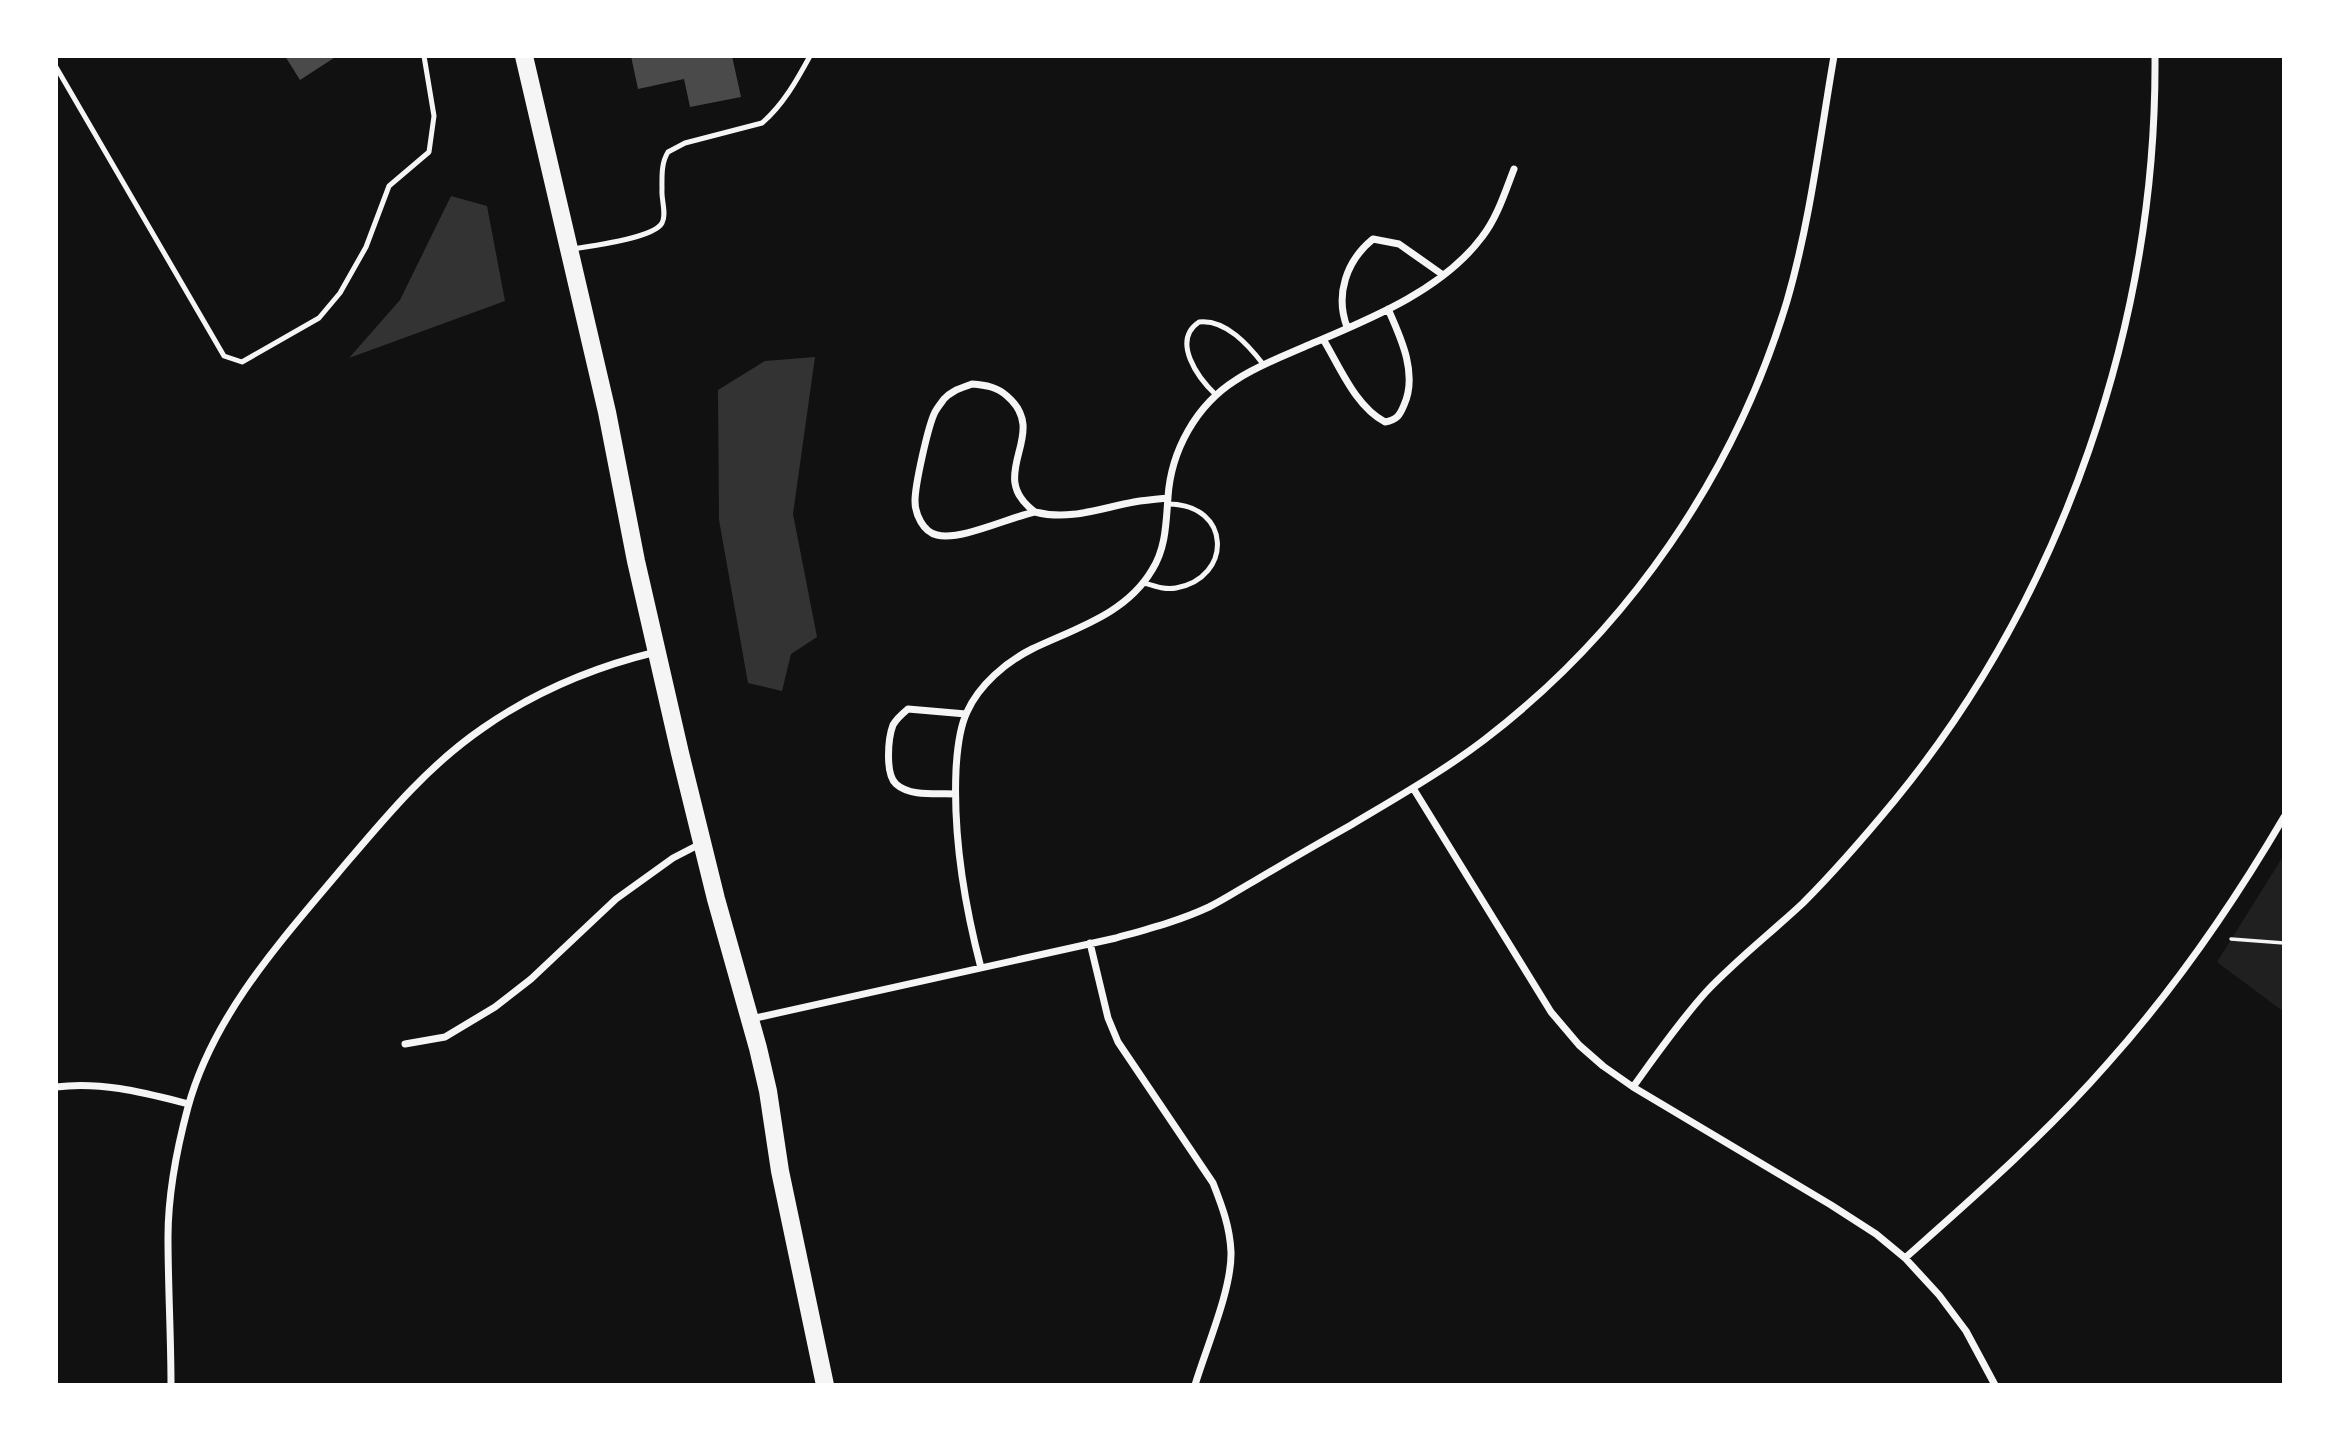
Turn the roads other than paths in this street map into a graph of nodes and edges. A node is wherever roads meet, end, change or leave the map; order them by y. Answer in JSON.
{"nodes":[{"id":1,"x":424,"y":56,"type":"edge"},
{"id":2,"x":524,"y":56,"type":"edge"},
{"id":3,"x":810,"y":56,"type":"edge"},
{"id":4,"x":1834,"y":56,"type":"edge"},
{"id":5,"x":2155,"y":56,"type":"edge"},
{"id":6,"x":56,"y":67,"type":"edge"},
{"id":7,"x":1514,"y":169,"type":"dead end"},
{"id":8,"x":570,"y":250,"type":"junction"},
{"id":9,"x":1443,"y":275,"type":"junction"},
{"id":10,"x":1388,"y":309,"type":"junction"},
{"id":11,"x":1347,"y":327,"type":"junction"},
{"id":12,"x":1323,"y":339,"type":"junction"},
{"id":13,"x":1263,"y":364,"type":"junction"},
{"id":14,"x":1216,"y":395,"type":"junction"},
{"id":15,"x":1168,"y":501,"type":"junction"},
{"id":16,"x":1035,"y":512,"type":"junction"},
{"id":17,"x":1144,"y":583,"type":"junction"},
{"id":18,"x":657,"y":652,"type":"junction"},
{"id":19,"x":966,"y":714,"type":"junction"},
{"id":20,"x":1413,"y":788,"type":"junction"},
{"id":21,"x":955,"y":794,"type":"junction"},
{"id":22,"x":2284,"y":817,"type":"edge"},
{"id":23,"x":703,"y":843,"type":"junction"},
{"id":24,"x":1090,"y":943,"type":"junction"},
{"id":25,"x":982,"y":968,"type":"junction"},
{"id":26,"x":750,"y":1020,"type":"junction"},
{"id":27,"x":405,"y":1044,"type":"dead end"},
{"id":28,"x":56,"y":1087,"type":"edge"},
{"id":29,"x":1633,"y":1087,"type":"junction"},
{"id":30,"x":189,"y":1104,"type":"junction"},
{"id":31,"x":1905,"y":1258,"type":"junction"},
{"id":32,"x":171,"y":1385,"type":"edge"},
{"id":33,"x":825,"y":1385,"type":"edge"},
{"id":34,"x":1195,"y":1385,"type":"edge"},
{"id":35,"x":1995,"y":1385,"type":"edge"}],
"edges":[{"from":1,"to":6,"type":"lane"},
{"from":2,"to":8,"type":"main road"},
{"from":3,"to":8,"type":"lane"},
{"from":4,"to":20,"type":"street"},
{"from":5,"to":29,"type":"street"},
{"from":7,"to":9,"type":"street"},
{"from":8,"to":18,"type":"main road"},
{"from":9,"to":10,"type":"street"},
{"from":9,"to":11,"type":"street"},
{"from":10,"to":11,"type":"street"},
{"from":10,"to":12,"type":"street"},
{"from":11,"to":12,"type":"street"},
{"from":12,"to":13,"type":"street"},
{"from":13,"to":14,"type":"street"},
{"from":13,"to":14,"type":"lane"},
{"from":14,"to":15,"type":"street"},
{"from":15,"to":16,"type":"street"},
{"from":15,"to":17,"type":"street"},
{"from":15,"to":17,"type":"lane"},
{"from":16,"to":16,"type":"street"},
{"from":17,"to":19,"type":"street"},
{"from":18,"to":23,"type":"main road"},
{"from":18,"to":30,"type":"street"},
{"from":19,"to":21,"type":"street"},
{"from":19,"to":21,"type":"street"},
{"from":20,"to":24,"type":"street"},
{"from":20,"to":29,"type":"street"},
{"from":21,"to":25,"type":"street"},
{"from":22,"to":31,"type":"street"},
{"from":23,"to":26,"type":"main road"},
{"from":23,"to":27,"type":"street"},
{"from":24,"to":25,"type":"street"},
{"from":24,"to":34,"type":"street"},
{"from":25,"to":26,"type":"street"},
{"from":26,"to":33,"type":"main road"},
{"from":28,"to":30,"type":"street"},
{"from":29,"to":31,"type":"street"},
{"from":30,"to":32,"type":"street"},
{"from":31,"to":35,"type":"street"}]}
